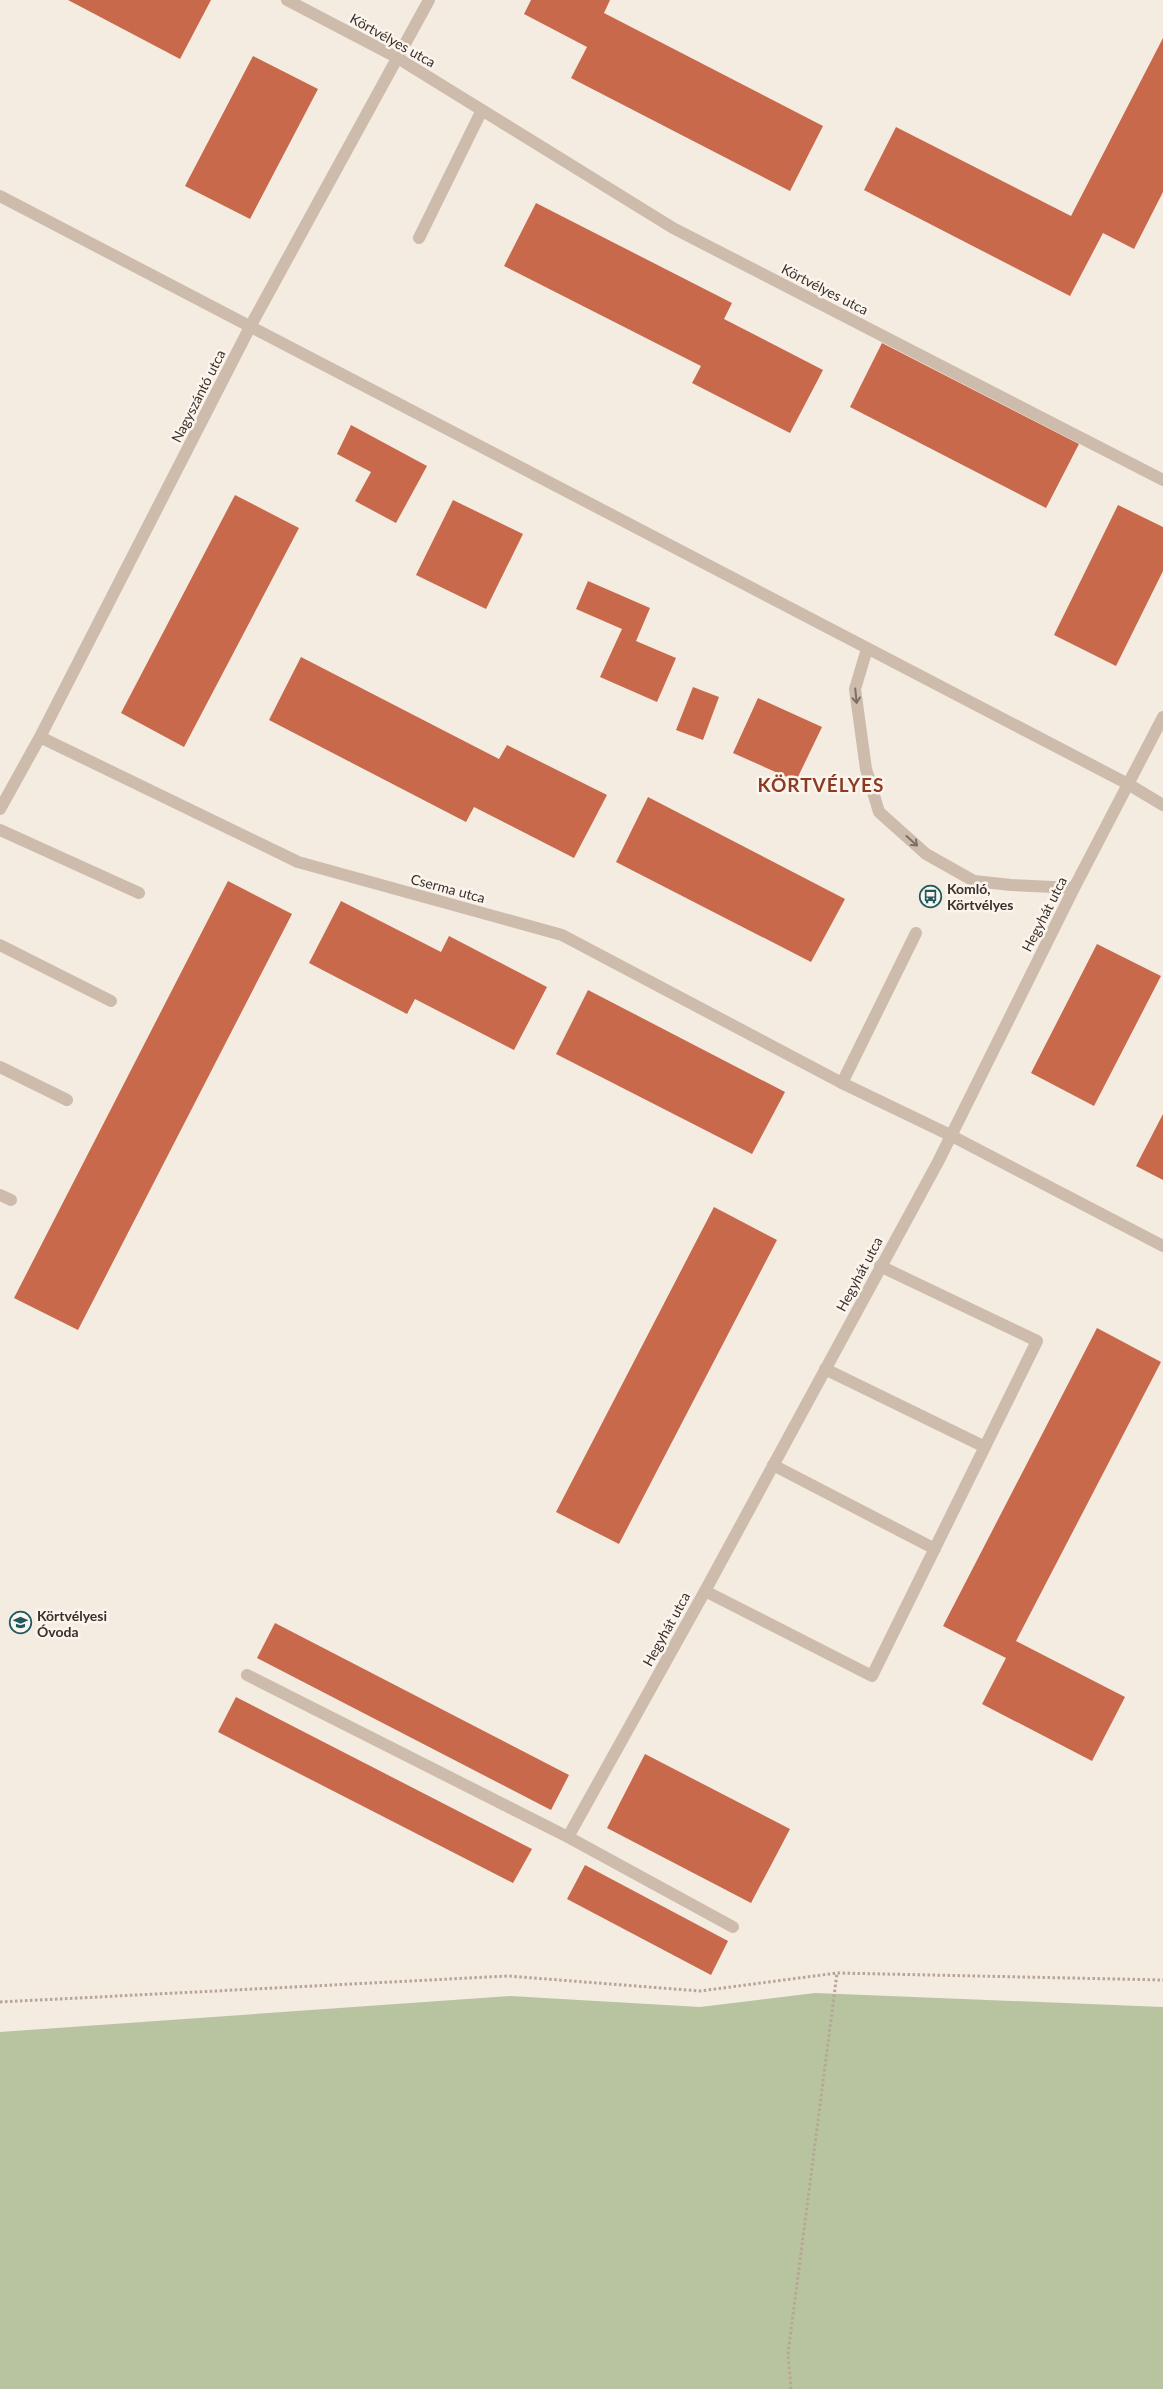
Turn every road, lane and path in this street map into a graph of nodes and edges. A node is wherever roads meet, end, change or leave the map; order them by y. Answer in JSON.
{"nodes":[{"id":1,"x":287,"y":0,"type":"edge"},
{"id":2,"x":429,"y":0,"type":"edge"},
{"id":3,"x":396,"y":57,"type":"junction"},
{"id":4,"x":482,"y":110,"type":"junction"},
{"id":5,"x":0,"y":196,"type":"edge"},
{"id":6,"x":419,"y":238,"type":"dead end"},
{"id":7,"x":251,"y":325,"type":"junction"},
{"id":8,"x":1163,"y":480,"type":"edge"},
{"id":9,"x":867,"y":649,"type":"junction"},
{"id":10,"x":1163,"y":717,"type":"edge"},
{"id":11,"x":40,"y":737,"type":"junction"},
{"id":12,"x":1128,"y":784,"type":"junction"},
{"id":13,"x":1163,"y":805,"type":"edge"},
{"id":14,"x":0,"y":808,"type":"edge"},
{"id":15,"x":0,"y":830,"type":"edge"},
{"id":16,"x":1074,"y":888,"type":"junction"},
{"id":17,"x":139,"y":893,"type":"dead end"},
{"id":18,"x":916,"y":933,"type":"dead end"},
{"id":19,"x":0,"y":945,"type":"edge"},
{"id":20,"x":111,"y":1001,"type":"dead end"},
{"id":21,"x":0,"y":1067,"type":"edge"},
{"id":22,"x":842,"y":1083,"type":"junction"},
{"id":23,"x":67,"y":1100,"type":"dead end"},
{"id":24,"x":950,"y":1136,"type":"junction"},
{"id":25,"x":1163,"y":1246,"type":"edge"},
{"id":26,"x":880,"y":1266,"type":"junction"},
{"id":27,"x":825,"y":1369,"type":"junction"},
{"id":28,"x":985,"y":1447,"type":"junction"},
{"id":29,"x":773,"y":1465,"type":"junction"},
{"id":30,"x":935,"y":1549,"type":"junction"},
{"id":31,"x":704,"y":1591,"type":"junction"},
{"id":32,"x":247,"y":1675,"type":"dead end"},
{"id":33,"x":568,"y":1838,"type":"junction"},
{"id":34,"x":733,"y":1927,"type":"dead end"},
{"id":35,"x":837,"y":1973,"type":"junction"},
{"id":36,"x":1163,"y":1980,"type":"edge"},
{"id":37,"x":0,"y":2002,"type":"edge"},
{"id":38,"x":791,"y":2389,"type":"edge"}],
"edges":[{"from":1,"to":3,"type":"street","name":"Körtvélyes utca"},
{"from":2,"to":3,"type":"street","name":"Nagyszántó utca"},
{"from":3,"to":4,"type":"street","name":"Körtvélyes utca"},
{"from":3,"to":7,"type":"street","name":"Nagyszántó utca"},
{"from":4,"to":6,"type":"street"},
{"from":4,"to":8,"type":"street","name":"Körtvélyes utca"},
{"from":5,"to":7,"type":"street"},
{"from":7,"to":9,"type":"street"},
{"from":7,"to":11,"type":"street","name":"Nagyszántó utca"},
{"from":9,"to":12,"type":"street"},
{"from":9,"to":16,"type":"street","one_way":true},
{"from":10,"to":12,"type":"street","name":"Hegyhát utca"},
{"from":11,"to":14,"type":"street","name":"Nagyszántó utca"},
{"from":11,"to":22,"type":"street","name":"Cserma utca"},
{"from":12,"to":13,"type":"street"},
{"from":12,"to":16,"type":"street","name":"Hegyhát utca"},
{"from":15,"to":17,"type":"street"},
{"from":16,"to":24,"type":"street","name":"Hegyhát utca"},
{"from":18,"to":22,"type":"street"},
{"from":19,"to":20,"type":"street"},
{"from":21,"to":23,"type":"street"},
{"from":22,"to":24,"type":"street","name":"Cserma utca"},
{"from":24,"to":25,"type":"street","name":"Cserma utca"},
{"from":24,"to":26,"type":"street","name":"Hegyhát utca"},
{"from":26,"to":27,"type":"street","name":"Hegyhát utca"},
{"from":26,"to":28,"type":"street"},
{"from":27,"to":28,"type":"street"},
{"from":27,"to":29,"type":"street","name":"Hegyhát utca"},
{"from":28,"to":30,"type":"street"},
{"from":29,"to":30,"type":"street"},
{"from":29,"to":31,"type":"street","name":"Hegyhát utca"},
{"from":30,"to":31,"type":"street"},
{"from":31,"to":33,"type":"street","name":"Hegyhát utca"},
{"from":32,"to":33,"type":"street"},
{"from":33,"to":34,"type":"street"},
{"from":35,"to":36,"type":"path"},
{"from":35,"to":37,"type":"path"},
{"from":35,"to":38,"type":"path"}]}
